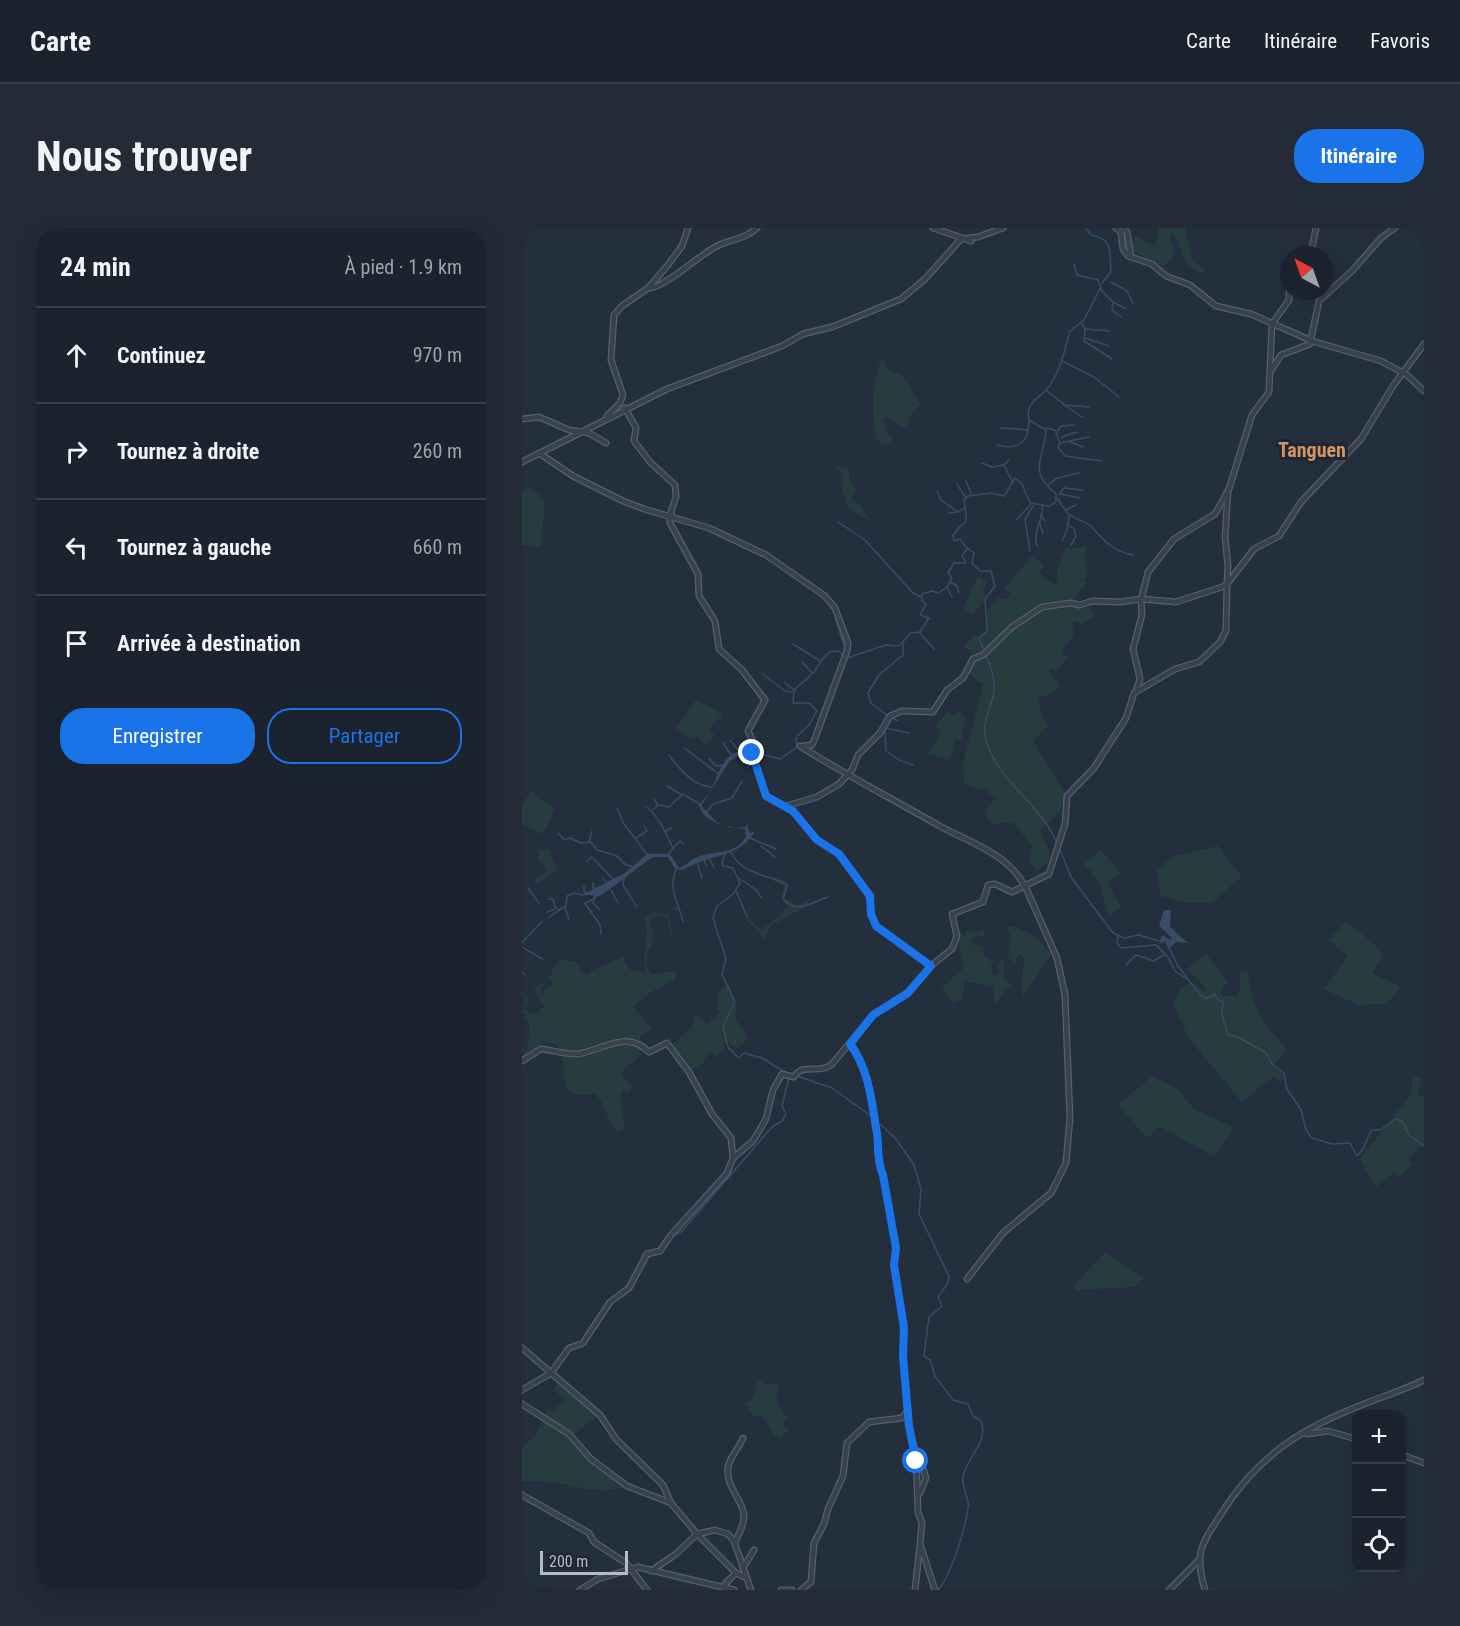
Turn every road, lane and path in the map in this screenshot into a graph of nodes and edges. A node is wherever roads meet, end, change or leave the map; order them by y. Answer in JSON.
{"nodes":[{"id":1,"x":688,"y":228,"type":"edge"},
{"id":2,"x":757,"y":228,"type":"edge"},
{"id":3,"x":933,"y":228,"type":"edge"},
{"id":4,"x":1003,"y":228,"type":"edge"},
{"id":5,"x":1116,"y":228,"type":"edge"},
{"id":6,"x":1124,"y":228,"type":"edge"},
{"id":7,"x":1316,"y":228,"type":"edge"},
{"id":8,"x":1395,"y":228,"type":"edge"},
{"id":9,"x":961,"y":238,"type":"junction"},
{"id":10,"x":970,"y":241,"type":"dead end"},
{"id":11,"x":1312,"y":246,"type":"edge"},
{"id":12,"x":1131,"y":257,"type":"junction"},
{"id":13,"x":648,"y":288,"type":"junction"},
{"id":14,"x":1288,"y":300,"type":"edge"},
{"id":15,"x":1271,"y":325,"type":"junction"},
{"id":16,"x":1312,"y":341,"type":"junction"},
{"id":17,"x":1424,"y":344,"type":"edge"},
{"id":18,"x":1272,"y":371,"type":"junction"},
{"id":19,"x":1402,"y":372,"type":"junction"},
{"id":20,"x":1424,"y":391,"type":"edge"},
{"id":21,"x":625,"y":408,"type":"junction"},
{"id":22,"x":522,"y":419,"type":"edge"},
{"id":23,"x":603,"y":420,"type":"junction"},
{"id":24,"x":581,"y":431,"type":"junction"},
{"id":25,"x":606,"y":443,"type":"dead end"},
{"id":26,"x":539,"y":453,"type":"junction"},
{"id":27,"x":522,"y":462,"type":"edge"},
{"id":28,"x":1228,"y":491,"type":"junction"},
{"id":29,"x":670,"y":516,"type":"junction"},
{"id":30,"x":1227,"y":584,"type":"junction"},
{"id":31,"x":1141,"y":599,"type":"junction"},
{"id":32,"x":1137,"y":688,"type":"junction"},
{"id":33,"x":848,"y":775,"type":"junction"},
{"id":34,"x":786,"y":806,"type":"junction"},
{"id":35,"x":1025,"y":886,"type":"junction"},
{"id":36,"x":931,"y":966,"type":"junction"},
{"id":37,"x":850,"y":1044,"type":"junction"},
{"id":38,"x":522,"y":1061,"type":"edge"},
{"id":39,"x":733,"y":1158,"type":"junction"},
{"id":40,"x":967,"y":1279,"type":"dead end"},
{"id":41,"x":522,"y":1348,"type":"edge"},
{"id":42,"x":551,"y":1373,"type":"junction"},
{"id":43,"x":1424,"y":1380,"type":"edge"},
{"id":44,"x":522,"y":1390,"type":"edge"},
{"id":45,"x":522,"y":1404,"type":"edge"},
{"id":46,"x":908,"y":1410,"type":"junction"},
{"id":47,"x":1303,"y":1434,"type":"junction"},
{"id":48,"x":743,"y":1438,"type":"dead end"},
{"id":49,"x":1352,"y":1438,"type":"edge"},
{"id":50,"x":1406,"y":1457,"type":"edge"},
{"id":51,"x":916,"y":1461,"type":"junction"},
{"id":52,"x":1424,"y":1463,"type":"edge"},
{"id":53,"x":522,"y":1495,"type":"edge"},
{"id":54,"x":919,"y":1495,"type":"junction"},
{"id":55,"x":671,"y":1503,"type":"junction"},
{"id":56,"x":697,"y":1534,"type":"junction"},
{"id":57,"x":735,"y":1543,"type":"junction"},
{"id":58,"x":920,"y":1544,"type":"junction"},
{"id":59,"x":754,"y":1550,"type":"dead end"},
{"id":60,"x":1198,"y":1561,"type":"junction"},
{"id":61,"x":631,"y":1568,"type":"junction"},
{"id":62,"x":742,"y":1568,"type":"junction"},
{"id":63,"x":651,"y":1570,"type":"junction"},
{"id":64,"x":736,"y":1573,"type":"junction"},
{"id":65,"x":747,"y":1578,"type":"junction"},
{"id":66,"x":725,"y":1589,"type":"edge"},
{"id":67,"x":580,"y":1590,"type":"edge"},
{"id":68,"x":647,"y":1590,"type":"edge"},
{"id":69,"x":734,"y":1590,"type":"edge"},
{"id":70,"x":751,"y":1590,"type":"edge"},
{"id":71,"x":781,"y":1590,"type":"edge"},
{"id":72,"x":792,"y":1590,"type":"edge"},
{"id":73,"x":801,"y":1590,"type":"edge"},
{"id":74,"x":915,"y":1590,"type":"edge"},
{"id":75,"x":935,"y":1590,"type":"edge"},
{"id":76,"x":1169,"y":1590,"type":"edge"},
{"id":77,"x":1205,"y":1590,"type":"edge"}],
"edges":[{"from":1,"to":13,"type":"street"},
{"from":2,"to":13,"type":"street"},
{"from":3,"to":9,"type":"street"},
{"from":4,"to":9,"type":"street"},
{"from":5,"to":12,"type":"street"},
{"from":6,"to":12,"type":"street"},
{"from":7,"to":11,"type":"street"},
{"from":8,"to":16,"type":"street"},
{"from":9,"to":10,"type":"street"},
{"from":9,"to":21,"type":"street"},
{"from":12,"to":15,"type":"street"},
{"from":13,"to":23,"type":"street"},
{"from":14,"to":15,"type":"street"},
{"from":15,"to":16,"type":"street"},
{"from":15,"to":18,"type":"street"},
{"from":16,"to":18,"type":"street"},
{"from":16,"to":19,"type":"street"},
{"from":17,"to":19,"type":"street"},
{"from":18,"to":28,"type":"street"},
{"from":19,"to":20,"type":"street"},
{"from":19,"to":30,"type":"street"},
{"from":21,"to":23,"type":"street"},
{"from":21,"to":29,"type":"street"},
{"from":22,"to":24,"type":"street"},
{"from":23,"to":24,"type":"street"},
{"from":24,"to":25,"type":"street"},
{"from":24,"to":26,"type":"street"},
{"from":26,"to":27,"type":"street"},
{"from":26,"to":29,"type":"street"},
{"from":28,"to":30,"type":"street"},
{"from":28,"to":31,"type":"street"},
{"from":29,"to":33,"type":"street"},
{"from":29,"to":34,"type":"street"},
{"from":30,"to":31,"type":"street"},
{"from":30,"to":32,"type":"street"},
{"from":31,"to":32,"type":"street"},
{"from":31,"to":33,"type":"street"},
{"from":32,"to":35,"type":"street"},
{"from":33,"to":34,"type":"street"},
{"from":33,"to":35,"type":"street"},
{"from":34,"to":36,"type":"street"},
{"from":35,"to":36,"type":"street"},
{"from":35,"to":40,"type":"street"},
{"from":36,"to":37,"type":"street"},
{"from":37,"to":39,"type":"street"},
{"from":37,"to":46,"type":"street"},
{"from":38,"to":39,"type":"street"},
{"from":39,"to":42,"type":"street"},
{"from":41,"to":42,"type":"street"},
{"from":42,"to":44,"type":"street"},
{"from":42,"to":55,"type":"street"},
{"from":43,"to":47,"type":"street"},
{"from":45,"to":55,"type":"street"},
{"from":46,"to":51,"type":"street"},
{"from":46,"to":73,"type":"street"},
{"from":47,"to":49,"type":"street"},
{"from":47,"to":60,"type":"street"},
{"from":48,"to":57,"type":"street"},
{"from":50,"to":52,"type":"street"},
{"from":51,"to":54,"type":"street"},
{"from":51,"to":54,"type":"street"},
{"from":53,"to":61,"type":"street"},
{"from":54,"to":58,"type":"street"},
{"from":55,"to":56,"type":"street"},
{"from":56,"to":57,"type":"street"},
{"from":56,"to":63,"type":"street"},
{"from":56,"to":64,"type":"street"},
{"from":57,"to":62,"type":"street"},
{"from":58,"to":74,"type":"street"},
{"from":58,"to":75,"type":"street"},
{"from":59,"to":62,"type":"street"},
{"from":60,"to":76,"type":"street"},
{"from":60,"to":77,"type":"street"},
{"from":61,"to":63,"type":"street"},
{"from":61,"to":67,"type":"street"},
{"from":61,"to":68,"type":"street"},
{"from":62,"to":64,"type":"street"},
{"from":62,"to":65,"type":"street"},
{"from":63,"to":66,"type":"street"},
{"from":64,"to":65,"type":"street"},
{"from":64,"to":66,"type":"street"},
{"from":65,"to":70,"type":"street"},
{"from":66,"to":69,"type":"street"},
{"from":71,"to":72,"type":"street"}]}
